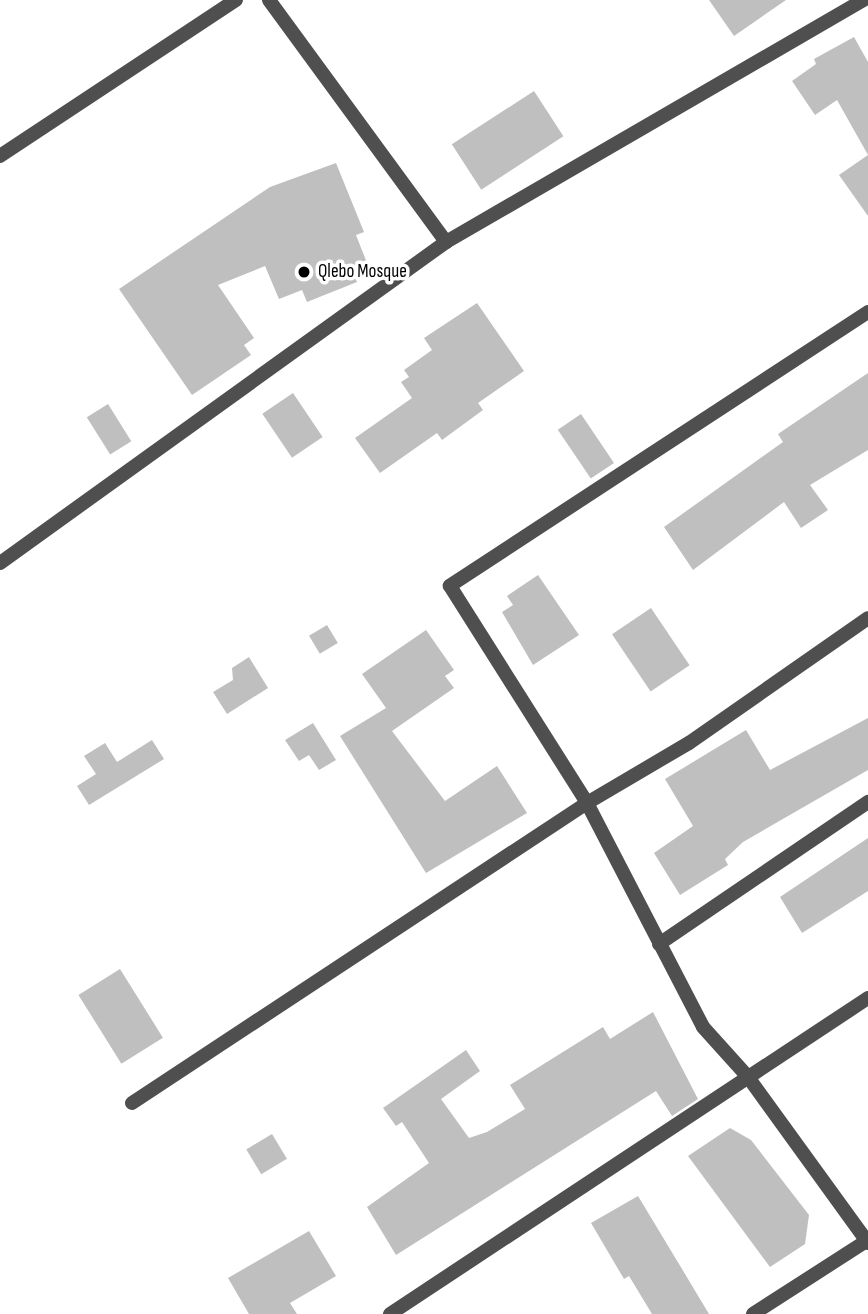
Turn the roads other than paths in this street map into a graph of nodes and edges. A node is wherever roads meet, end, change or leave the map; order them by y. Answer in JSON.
{"nodes":[{"id":1,"x":236,"y":0,"type":"edge"},
{"id":2,"x":268,"y":0,"type":"edge"},
{"id":3,"x":864,"y":0,"type":"edge"},
{"id":4,"x":0,"y":156,"type":"edge"},
{"id":5,"x":446,"y":242,"type":"junction"},
{"id":6,"x":868,"y":312,"type":"edge"},
{"id":7,"x":0,"y":563,"type":"edge"},
{"id":8,"x":868,"y":618,"type":"edge"},
{"id":9,"x":868,"y":802,"type":"edge"},
{"id":10,"x":587,"y":803,"type":"junction"},
{"id":11,"x":659,"y":944,"type":"junction"},
{"id":12,"x":868,"y":998,"type":"edge"},
{"id":13,"x":748,"y":1077,"type":"junction"},
{"id":14,"x":132,"y":1103,"type":"dead end"},
{"id":15,"x":868,"y":1241,"type":"edge"},
{"id":16,"x":390,"y":1314,"type":"edge"},
{"id":17,"x":753,"y":1314,"type":"edge"}],
"edges":[{"from":1,"to":4,"type":"street"},
{"from":2,"to":5,"type":"street"},
{"from":3,"to":5,"type":"street"},
{"from":5,"to":7,"type":"street"},
{"from":6,"to":10,"type":"street"},
{"from":8,"to":10,"type":"street"},
{"from":9,"to":11,"type":"street"},
{"from":10,"to":11,"type":"street"},
{"from":10,"to":14,"type":"street"},
{"from":11,"to":13,"type":"street"},
{"from":12,"to":13,"type":"street"},
{"from":13,"to":15,"type":"street"},
{"from":13,"to":16,"type":"street"},
{"from":15,"to":17,"type":"street"}]}
